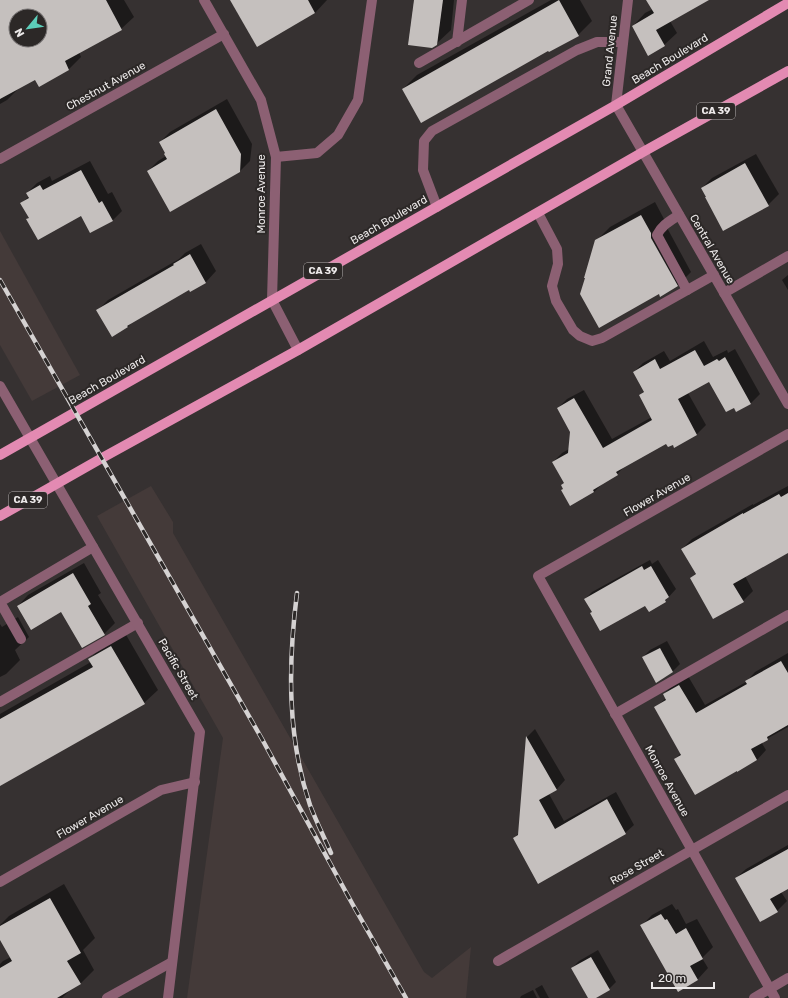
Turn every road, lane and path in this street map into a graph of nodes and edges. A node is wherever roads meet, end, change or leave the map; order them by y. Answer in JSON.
{"nodes":[{"id":1,"x":204,"y":0,"type":"edge"},
{"id":2,"x":372,"y":0,"type":"edge"},
{"id":3,"x":462,"y":0,"type":"edge"},
{"id":4,"x":628,"y":0,"type":"edge"},
{"id":5,"x":525,"y":1,"type":"edge"},
{"id":6,"x":788,"y":3,"type":"edge"},
{"id":7,"x":224,"y":34,"type":"junction"},
{"id":8,"x":457,"y":42,"type":"junction"},
{"id":9,"x":623,"y":42,"type":"junction"},
{"id":10,"x":419,"y":63,"type":"dead end"},
{"id":11,"x":788,"y":71,"type":"edge"},
{"id":12,"x":616,"y":105,"type":"junction"},
{"id":13,"x":643,"y":152,"type":"junction"},
{"id":14,"x":276,"y":157,"type":"junction"},
{"id":15,"x":0,"y":159,"type":"edge"},
{"id":16,"x":437,"y":207,"type":"junction"},
{"id":17,"x":538,"y":213,"type":"junction"},
{"id":18,"x":679,"y":215,"type":"junction"},
{"id":19,"x":788,"y":256,"type":"edge"},
{"id":20,"x":714,"y":275,"type":"junction"},
{"id":21,"x":687,"y":290,"type":"junction"},
{"id":22,"x":724,"y":293,"type":"junction"},
{"id":23,"x":272,"y":300,"type":"junction"},
{"id":24,"x":298,"y":350,"type":"junction"},
{"id":25,"x":0,"y":386,"type":"edge"},
{"id":26,"x":788,"y":404,"type":"edge"},
{"id":27,"x":788,"y":434,"type":"edge"},
{"id":28,"x":30,"y":438,"type":"junction"},
{"id":29,"x":0,"y":455,"type":"edge"},
{"id":30,"x":57,"y":484,"type":"junction"},
{"id":31,"x":0,"y":516,"type":"edge"},
{"id":32,"x":93,"y":547,"type":"junction"},
{"id":33,"x":538,"y":576,"type":"joint"},
{"id":34,"x":788,"y":615,"type":"edge"},
{"id":35,"x":138,"y":624,"type":"junction"},
{"id":36,"x":21,"y":639,"type":"dead end"},
{"id":37,"x":0,"y":702,"type":"edge"},
{"id":38,"x":615,"y":714,"type":"junction"},
{"id":39,"x":195,"y":782,"type":"junction"},
{"id":40,"x":788,"y":795,"type":"edge"},
{"id":41,"x":692,"y":850,"type":"junction"},
{"id":42,"x":0,"y":882,"type":"edge"},
{"id":43,"x":498,"y":961,"type":"dead end"},
{"id":44,"x":172,"y":962,"type":"junction"},
{"id":45,"x":788,"y":978,"type":"edge"},
{"id":46,"x":772,"y":993,"type":"edge"},
{"id":47,"x":107,"y":998,"type":"edge"},
{"id":48,"x":168,"y":998,"type":"edge"},
{"id":49,"x":754,"y":998,"type":"edge"}],
"edges":[{"from":1,"to":7,"type":"street","name":"Monroe Avenue"},
{"from":2,"to":14,"type":"street"},
{"from":3,"to":8,"type":"street"},
{"from":4,"to":9,"type":"street","name":"Grand Avenue"},
{"from":5,"to":8,"type":"street"},
{"from":6,"to":12,"type":"main road","name":"Beach Boulevard","number":"CA 39"},
{"from":7,"to":14,"type":"street","name":"Monroe Avenue"},
{"from":7,"to":15,"type":"street","name":"Chestnut Avenue"},
{"from":8,"to":10,"type":"street"},
{"from":9,"to":12,"type":"street","name":"Grand Avenue"},
{"from":9,"to":16,"type":"street"},
{"from":11,"to":13,"type":"main road","number":"CA 39"},
{"from":12,"to":13,"type":"street","name":"Central Avenue"},
{"from":12,"to":16,"type":"main road","name":"Beach Boulevard","number":"CA 39"},
{"from":13,"to":17,"type":"main road","number":"CA 39"},
{"from":13,"to":18,"type":"street","name":"Central Avenue"},
{"from":14,"to":23,"type":"street","name":"Monroe Avenue"},
{"from":16,"to":23,"type":"main road","name":"Beach Boulevard","number":"CA 39"},
{"from":17,"to":21,"type":"street"},
{"from":17,"to":24,"type":"main road","number":"CA 39"},
{"from":18,"to":20,"type":"street","name":"Central Avenue"},
{"from":18,"to":21,"type":"street"},
{"from":19,"to":22,"type":"street"},
{"from":20,"to":21,"type":"street"},
{"from":20,"to":22,"type":"street","name":"Central Avenue"},
{"from":22,"to":26,"type":"street","name":"Central Avenue"},
{"from":23,"to":24,"type":"street","name":"Monroe Avenue"},
{"from":23,"to":28,"type":"main road","name":"Beach Boulevard","number":"CA 39"},
{"from":24,"to":30,"type":"main road","number":"CA 39"},
{"from":25,"to":28,"type":"street","name":"Pacific Street"},
{"from":27,"to":33,"type":"street","name":"Flower Avenue"},
{"from":28,"to":29,"type":"main road","name":"Beach Boulevard","number":"CA 39"},
{"from":28,"to":30,"type":"street","name":"Pacific Street"},
{"from":30,"to":31,"type":"main road","number":"CA 39"},
{"from":30,"to":32,"type":"street","name":"Pacific Street"},
{"from":32,"to":35,"type":"street","name":"Pacific Street"},
{"from":32,"to":36,"type":"street"},
{"from":33,"to":38,"type":"street","name":"Monroe Avenue"},
{"from":34,"to":38,"type":"street"},
{"from":35,"to":37,"type":"street"},
{"from":35,"to":39,"type":"street","name":"Pacific Street"},
{"from":38,"to":41,"type":"street","name":"Monroe Avenue"},
{"from":39,"to":42,"type":"street","name":"Flower Avenue"},
{"from":39,"to":44,"type":"street","name":"Pacific Street"},
{"from":40,"to":41,"type":"street","name":"Rose Street"},
{"from":41,"to":43,"type":"street","name":"Rose Street"},
{"from":41,"to":46,"type":"street","name":"Monroe Avenue"},
{"from":44,"to":47,"type":"street"},
{"from":44,"to":48,"type":"street","name":"Pacific Street"},
{"from":45,"to":46,"type":"street"},
{"from":46,"to":49,"type":"street"}]}
